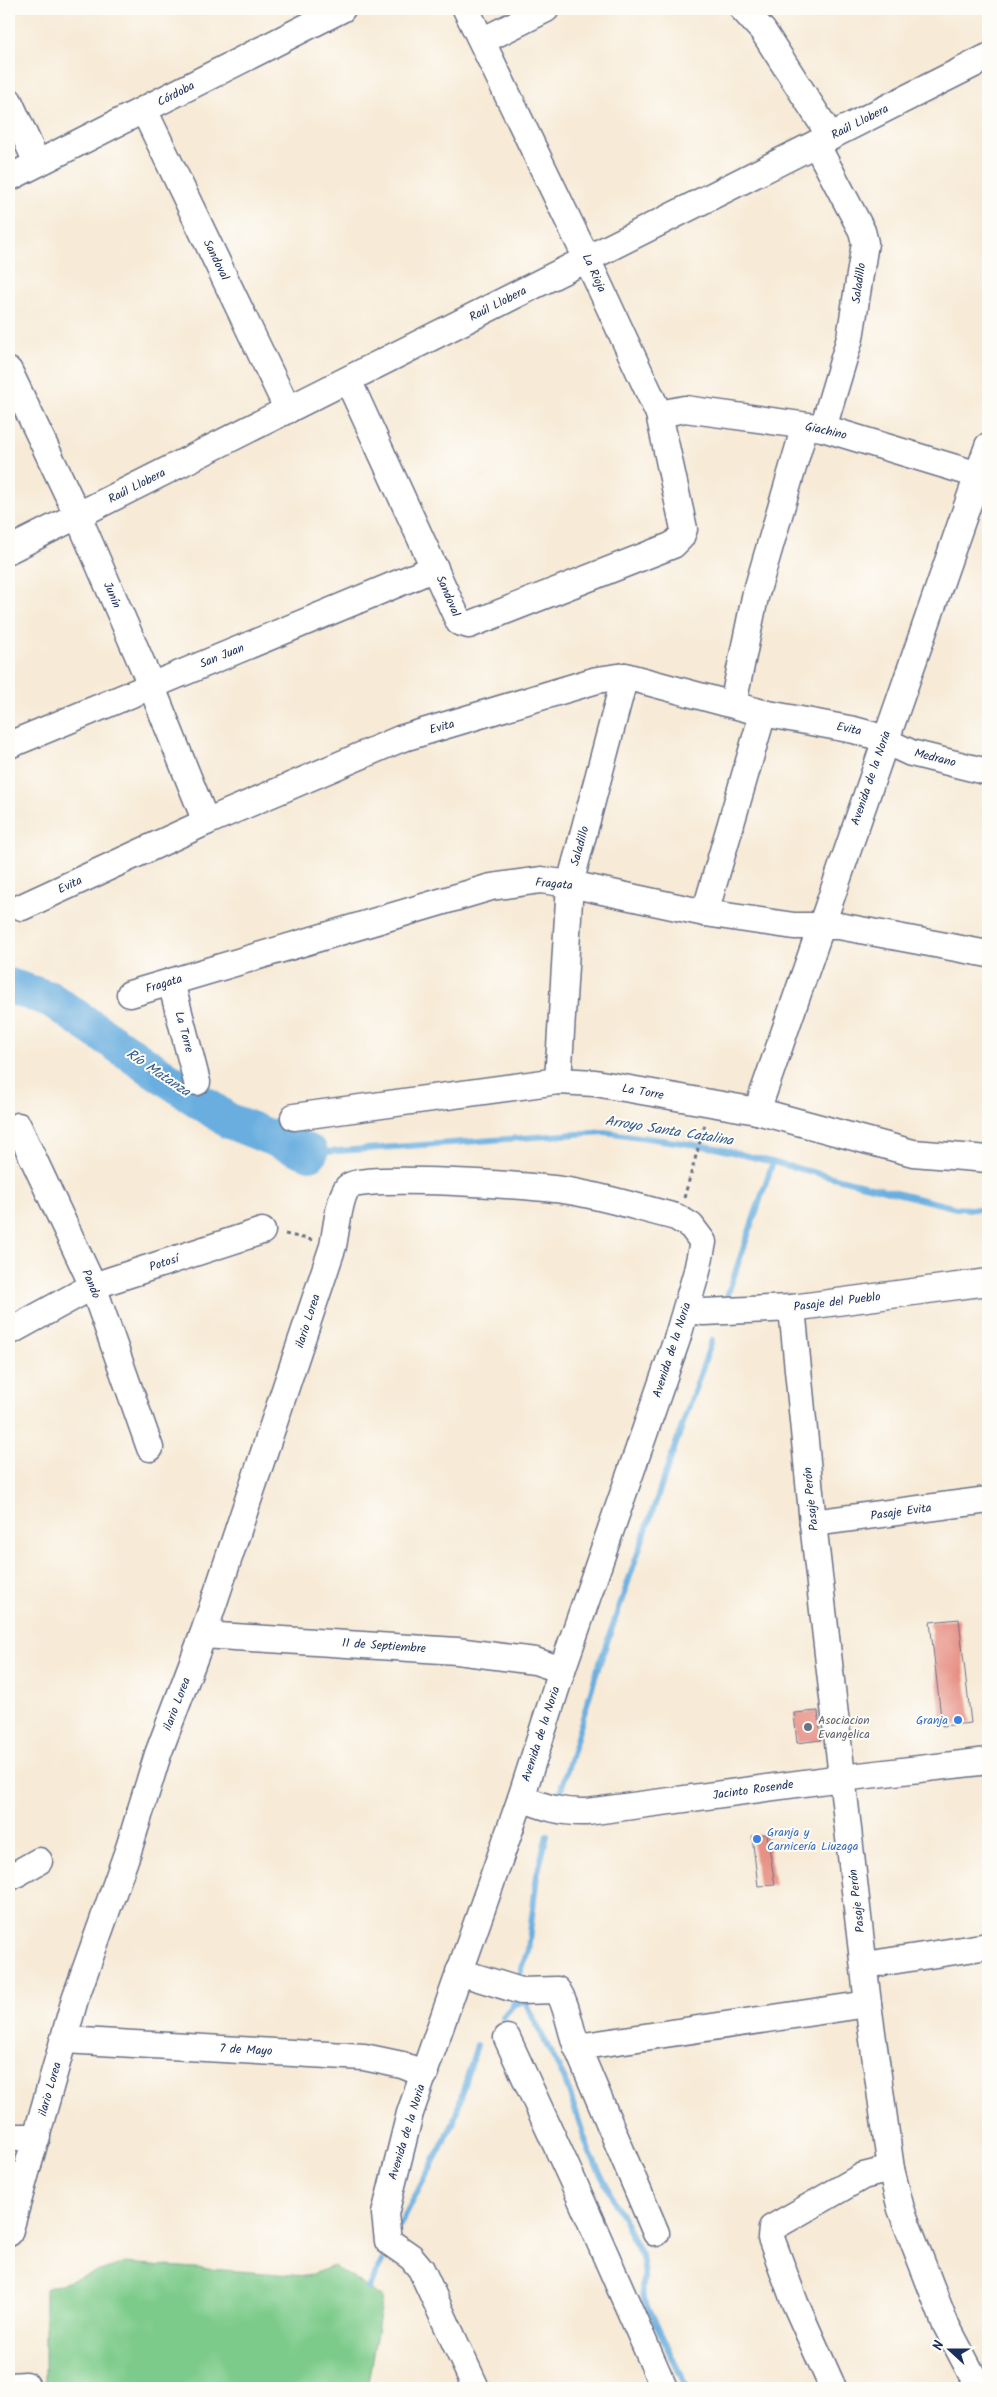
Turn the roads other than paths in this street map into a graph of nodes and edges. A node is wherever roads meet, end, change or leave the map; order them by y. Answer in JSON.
{"nodes":[{"id":1,"x":342,"y":9,"type":"edge"},
{"id":2,"x":466,"y":9,"type":"edge"},
{"id":3,"x":546,"y":9,"type":"edge"},
{"id":4,"x":743,"y":9,"type":"edge"},
{"id":5,"x":482,"y":41,"type":"junction"},
{"id":6,"x":988,"y":57,"type":"edge"},
{"id":7,"x":9,"y":101,"type":"edge"},
{"id":8,"x":144,"y":110,"type":"junction"},
{"id":9,"x":824,"y":140,"type":"junction"},
{"id":10,"x":37,"y":163,"type":"junction"},
{"id":11,"x":9,"y":178,"type":"edge"},
{"id":12,"x":587,"y":259,"type":"junction"},
{"id":13,"x":9,"y":371,"type":"edge"},
{"id":14,"x":348,"y":380,"type":"junction"},
{"id":15,"x":288,"y":410,"type":"junction"},
{"id":16,"x":659,"y":414,"type":"junction"},
{"id":17,"x":814,"y":427,"type":"junction"},
{"id":18,"x":988,"y":446,"type":"edge"},
{"id":19,"x":983,"y":476,"type":"edge"},
{"id":20,"x":78,"y":516,"type":"junction"},
{"id":21,"x":9,"y":550,"type":"edge"},
{"id":22,"x":435,"y":568,"type":"junction"},
{"id":23,"x":459,"y":622,"type":"joint"},
{"id":24,"x":625,"y":676,"type":"junction"},
{"id":25,"x":151,"y":685,"type":"junction"},
{"id":26,"x":733,"y":704,"type":"junction"},
{"id":27,"x":762,"y":713,"type":"junction"},
{"id":28,"x":884,"y":741,"type":"junction"},
{"id":29,"x":9,"y":745,"type":"edge"},
{"id":30,"x":988,"y":772,"type":"edge"},
{"id":31,"x":206,"y":822,"type":"junction"},
{"id":32,"x":570,"y":884,"type":"junction"},
{"id":33,"x":22,"y":907,"type":"dead end"},
{"id":34,"x":705,"y":913,"type":"junction"},
{"id":35,"x":821,"y":925,"type":"junction"},
{"id":36,"x":988,"y":954,"type":"edge"},
{"id":37,"x":171,"y":982,"type":"junction"},
{"id":38,"x":130,"y":994,"type":"dead end"},
{"id":39,"x":558,"y":1081,"type":"junction"},
{"id":40,"x":197,"y":1082,"type":"dead end"},
{"id":41,"x":757,"y":1112,"type":"junction"},
{"id":42,"x":294,"y":1117,"type":"dead end"},
{"id":43,"x":18,"y":1126,"type":"dead end"},
{"id":44,"x":988,"y":1159,"type":"edge"},
{"id":45,"x":262,"y":1231,"type":"road end"},
{"id":46,"x":703,"y":1242,"type":"joint"},
{"id":47,"x":988,"y":1282,"type":"edge"},
{"id":48,"x":93,"y":1286,"type":"junction"},
{"id":49,"x":792,"y":1308,"type":"junction"},
{"id":50,"x":686,"y":1310,"type":"junction"},
{"id":51,"x":9,"y":1332,"type":"edge"},
{"id":52,"x":150,"y":1448,"type":"dead end"},
{"id":53,"x":988,"y":1500,"type":"edge"},
{"id":54,"x":814,"y":1524,"type":"junction"},
{"id":55,"x":203,"y":1635,"type":"junction"},
{"id":56,"x":562,"y":1670,"type":"junction"},
{"id":57,"x":988,"y":1761,"type":"edge"},
{"id":58,"x":842,"y":1778,"type":"junction"},
{"id":59,"x":521,"y":1798,"type":"junction"},
{"id":60,"x":39,"y":1861,"type":"dead end"},
{"id":61,"x":9,"y":1878,"type":"edge"},
{"id":62,"x":988,"y":1946,"type":"edge"},
{"id":63,"x":865,"y":1965,"type":"junction"},
{"id":64,"x":459,"y":1972,"type":"junction"},
{"id":65,"x":868,"y":2004,"type":"junction"},
{"id":66,"x":507,"y":2038,"type":"dead end"},
{"id":67,"x":64,"y":2040,"type":"junction"},
{"id":68,"x":577,"y":2046,"type":"junction"},
{"id":69,"x":425,"y":2074,"type":"junction"},
{"id":70,"x":9,"y":2137,"type":"edge"},
{"id":71,"x":37,"y":2137,"type":"junction"},
{"id":72,"x":891,"y":2170,"type":"junction"},
{"id":73,"x":656,"y":2233,"type":"dead end"},
{"id":74,"x":9,"y":2234,"type":"edge"},
{"id":75,"x":476,"y":2388,"type":"edge"},
{"id":76,"x":664,"y":2388,"type":"edge"},
{"id":77,"x":833,"y":2388,"type":"edge"},
{"id":78,"x":979,"y":2388,"type":"edge"}],
"edges":[{"from":1,"to":8,"type":"street","name":"Córdoba"},
{"from":2,"to":5,"type":"street","name":"La Rioja"},
{"from":3,"to":5,"type":"street"},
{"from":4,"to":9,"type":"street","name":"Saladillo"},
{"from":5,"to":12,"type":"street","name":"La Rioja"},
{"from":6,"to":9,"type":"street","name":"Raúl Llobera"},
{"from":7,"to":10,"type":"street"},
{"from":8,"to":10,"type":"street","name":"Córdoba"},
{"from":8,"to":15,"type":"street","name":"Sandoval"},
{"from":9,"to":12,"type":"street","name":"Raúl Llobera"},
{"from":9,"to":17,"type":"street","name":"Saladillo"},
{"from":10,"to":11,"type":"street","name":"Córdoba"},
{"from":12,"to":14,"type":"street","name":"Raúl Llobera"},
{"from":12,"to":16,"type":"street","name":"La Rioja"},
{"from":13,"to":20,"type":"street","name":"Junín"},
{"from":14,"to":15,"type":"street","name":"Raúl Llobera"},
{"from":14,"to":22,"type":"street","name":"Sandoval"},
{"from":15,"to":20,"type":"street","name":"Raúl Llobera"},
{"from":16,"to":17,"type":"street","name":"Giachino"},
{"from":16,"to":23,"type":"street","name":"La Rioja"},
{"from":17,"to":19,"type":"street","name":"Giachino"},
{"from":17,"to":26,"type":"street","name":"Saladillo"},
{"from":18,"to":19,"type":"street","name":"Avenida de la Noria"},
{"from":19,"to":28,"type":"street","name":"Avenida de la Noria"},
{"from":20,"to":21,"type":"street","name":"Raúl Llobera"},
{"from":20,"to":25,"type":"street","name":"Junín"},
{"from":22,"to":23,"type":"street","name":"Sandoval"},
{"from":22,"to":25,"type":"street","name":"San Juan"},
{"from":24,"to":26,"type":"street","name":"Evita"},
{"from":24,"to":31,"type":"street","name":"Evita"},
{"from":24,"to":32,"type":"street","name":"Saladillo"},
{"from":25,"to":29,"type":"street","name":"San Juan"},
{"from":25,"to":31,"type":"street","name":"Junín"},
{"from":26,"to":27,"type":"street","name":"Evita"},
{"from":27,"to":28,"type":"street","name":"Evita"},
{"from":27,"to":34,"type":"street"},
{"from":28,"to":30,"type":"street","name":"Medrano"},
{"from":28,"to":35,"type":"street","name":"Avenida de la Noria"},
{"from":31,"to":33,"type":"street","name":"Evita"},
{"from":32,"to":34,"type":"street","name":"Fragata"},
{"from":32,"to":37,"type":"street","name":"Fragata"},
{"from":32,"to":39,"type":"street","name":"Saladillo"},
{"from":34,"to":35,"type":"street","name":"Fragata"},
{"from":35,"to":36,"type":"street","name":"Fragata"},
{"from":35,"to":41,"type":"street","name":"Avenida de la Noria"},
{"from":37,"to":38,"type":"street","name":"Fragata"},
{"from":37,"to":40,"type":"street","name":"La Torre"},
{"from":39,"to":41,"type":"street","name":"La Torre"},
{"from":39,"to":42,"type":"street","name":"La Torre"},
{"from":41,"to":44,"type":"street","name":"La Torre"},
{"from":43,"to":48,"type":"street","name":"Pando"},
{"from":45,"to":48,"type":"street","name":"Potosí"},
{"from":46,"to":50,"type":"street","name":"Avenida de la Noria"},
{"from":46,"to":55,"type":"street","name":"ilario Lorea"},
{"from":47,"to":49,"type":"street","name":"Pasaje del Pueblo"},
{"from":48,"to":51,"type":"street","name":"Potosí"},
{"from":48,"to":52,"type":"street","name":"Pando"},
{"from":49,"to":50,"type":"street","name":"Pasaje del Pueblo"},
{"from":49,"to":54,"type":"street","name":"Pasaje Perón"},
{"from":50,"to":56,"type":"street","name":"Avenida de la Noria"},
{"from":53,"to":54,"type":"street","name":"Pasaje Evita"},
{"from":54,"to":58,"type":"street","name":"Pasaje Perón"},
{"from":55,"to":56,"type":"street","name":"11 de Septiembre"},
{"from":55,"to":67,"type":"street","name":"ilario Lorea"},
{"from":56,"to":59,"type":"street","name":"Avenida de la Noria"},
{"from":57,"to":58,"type":"street","name":"Jacinto Rosende"},
{"from":58,"to":59,"type":"street","name":"Jacinto Rosende"},
{"from":58,"to":63,"type":"street","name":"Pasaje Perón"},
{"from":59,"to":64,"type":"street","name":"Avenida de la Noria"},
{"from":60,"to":61,"type":"street"},
{"from":62,"to":63,"type":"street"},
{"from":63,"to":65,"type":"street","name":"Pasaje Perón"},
{"from":64,"to":68,"type":"street"},
{"from":64,"to":69,"type":"street","name":"Avenida de la Noria"},
{"from":65,"to":68,"type":"street"},
{"from":65,"to":72,"type":"street","name":"Pasaje Perón"},
{"from":66,"to":76,"type":"street"},
{"from":67,"to":69,"type":"street","name":"7 de Mayo"},
{"from":67,"to":71,"type":"street","name":"ilario Lorea"},
{"from":68,"to":73,"type":"street"},
{"from":69,"to":75,"type":"street","name":"Avenida de la Noria"},
{"from":70,"to":71,"type":"street"},
{"from":71,"to":74,"type":"street","name":"ilario Lorea"},
{"from":72,"to":77,"type":"street"},
{"from":72,"to":78,"type":"street","name":"Pasaje Perón"}]}
